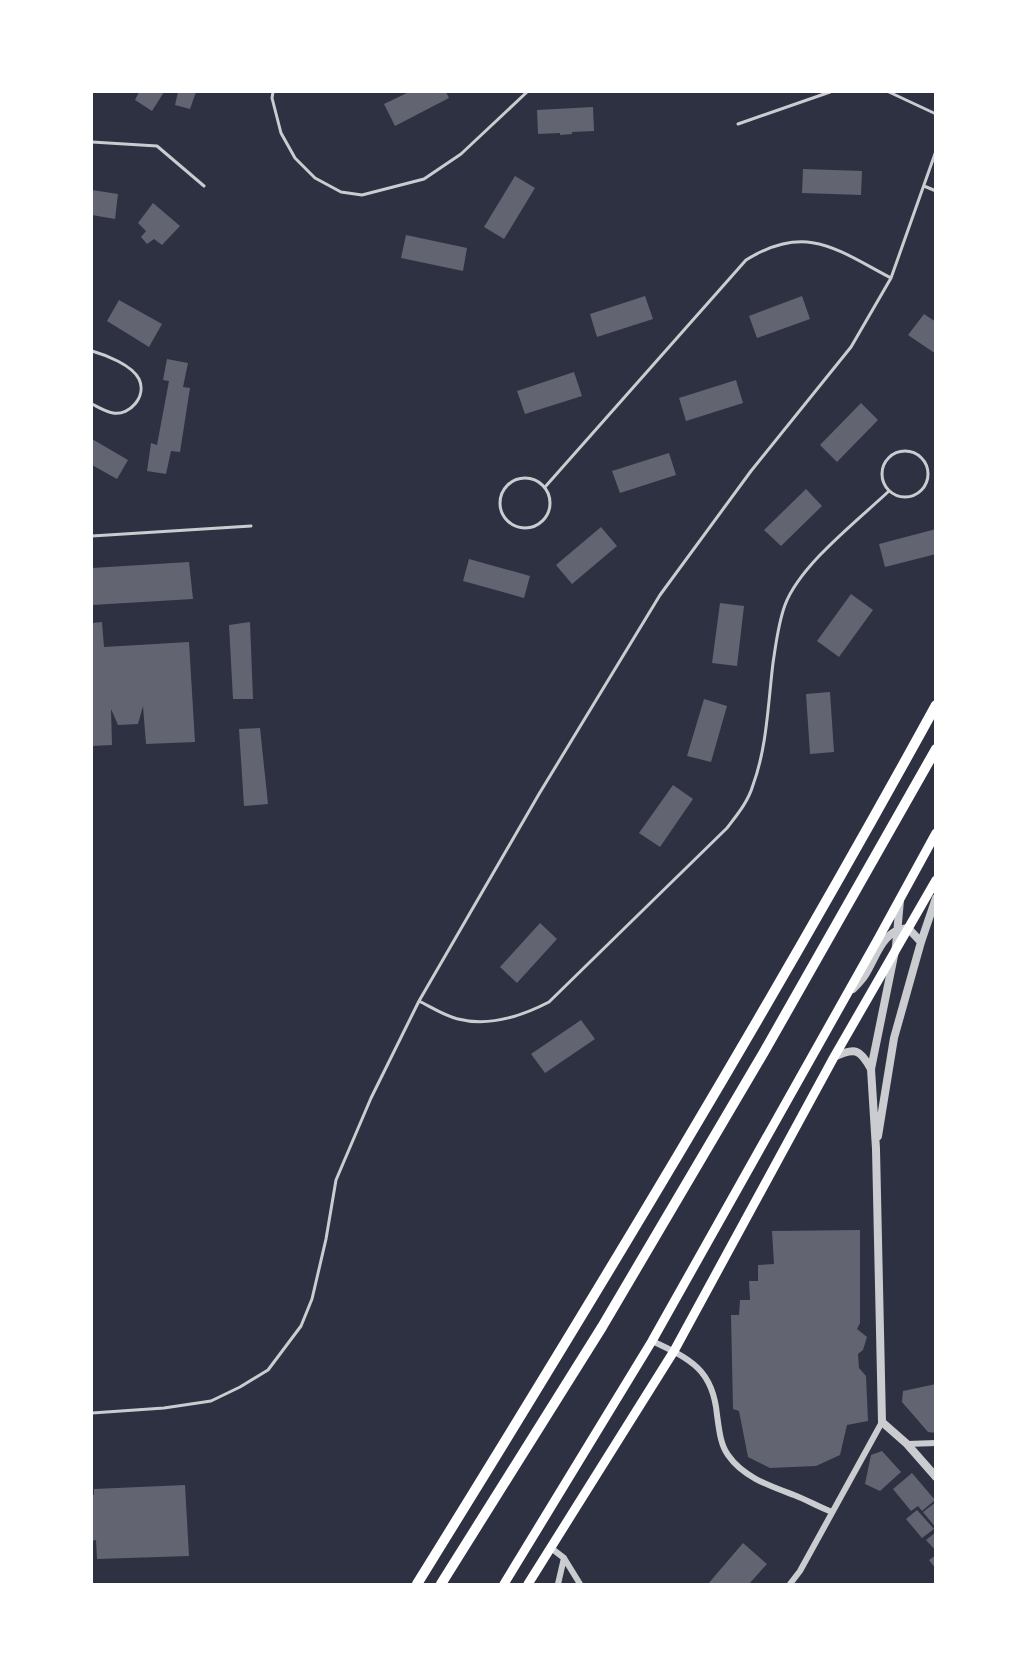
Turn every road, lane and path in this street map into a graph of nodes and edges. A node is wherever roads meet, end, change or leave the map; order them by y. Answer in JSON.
{"nodes":[{"id":1,"x":273,"y":92,"type":"edge"},
{"id":2,"x":527,"y":92,"type":"edge"},
{"id":3,"x":830,"y":92,"type":"edge"},
{"id":4,"x":889,"y":92,"type":"edge"},
{"id":5,"x":936,"y":114,"type":"edge"},
{"id":6,"x":738,"y":124,"type":"dead end"},
{"id":7,"x":92,"y":142,"type":"edge"},
{"id":8,"x":936,"y":151,"type":"edge"},
{"id":9,"x":204,"y":186,"type":"dead end"},
{"id":10,"x":924,"y":186,"type":"junction"},
{"id":11,"x":936,"y":191,"type":"edge"},
{"id":12,"x":891,"y":278,"type":"junction"},
{"id":13,"x":92,"y":351,"type":"edge"},
{"id":14,"x":92,"y":404,"type":"edge"},
{"id":15,"x":544,"y":487,"type":"junction"},
{"id":16,"x":889,"y":491,"type":"junction"},
{"id":17,"x":250,"y":526,"type":"dead end"},
{"id":18,"x":92,"y":536,"type":"edge"},
{"id":19,"x":936,"y":705,"type":"edge"},
{"id":20,"x":936,"y":748,"type":"edge"},
{"id":21,"x":936,"y":833,"type":"edge"},
{"id":22,"x":936,"y":880,"type":"edge"},
{"id":23,"x":901,"y":896,"type":"junction"},
{"id":24,"x":936,"y":898,"type":"edge"},
{"id":25,"x":903,"y":928,"type":"junction"},
{"id":26,"x":921,"y":942,"type":"junction"},
{"id":27,"x":896,"y":946,"type":"junction"},
{"id":28,"x":846,"y":997,"type":"junction"},
{"id":29,"x":419,"y":1001,"type":"junction"},
{"id":30,"x":834,"y":1057,"type":"junction"},
{"id":31,"x":871,"y":1069,"type":"junction"},
{"id":32,"x":876,"y":1149,"type":"junction"},
{"id":33,"x":652,"y":1341,"type":"junction"},
{"id":34,"x":674,"y":1351,"type":"junction"},
{"id":35,"x":92,"y":1413,"type":"edge"},
{"id":36,"x":882,"y":1422,"type":"junction"},
{"id":37,"x":936,"y":1443,"type":"edge"},
{"id":38,"x":907,"y":1444,"type":"junction"},
{"id":39,"x":936,"y":1477,"type":"edge"},
{"id":40,"x":832,"y":1512,"type":"junction"},
{"id":41,"x":551,"y":1548,"type":"junction"},
{"id":42,"x":564,"y":1558,"type":"junction"},
{"id":43,"x":417,"y":1584,"type":"edge"},
{"id":44,"x":441,"y":1584,"type":"edge"},
{"id":45,"x":504,"y":1584,"type":"edge"},
{"id":46,"x":528,"y":1584,"type":"edge"},
{"id":47,"x":558,"y":1584,"type":"edge"},
{"id":48,"x":580,"y":1584,"type":"edge"},
{"id":49,"x":790,"y":1584,"type":"edge"}],
"edges":[{"from":1,"to":2,"type":"lane"},
{"from":3,"to":6,"type":"lane"},
{"from":4,"to":5,"type":"lane"},
{"from":7,"to":9,"type":"lane"},
{"from":8,"to":10,"type":"lane"},
{"from":10,"to":11,"type":"lane"},
{"from":10,"to":12,"type":"lane"},
{"from":12,"to":15,"type":"lane"},
{"from":12,"to":29,"type":"lane"},
{"from":13,"to":14,"type":"lane"},
{"from":15,"to":15,"type":"lane"},
{"from":16,"to":16,"type":"lane"},
{"from":16,"to":29,"type":"lane"},
{"from":17,"to":18,"type":"lane"},
{"from":19,"to":43,"type":"highway"},
{"from":20,"to":44,"type":"highway"},
{"from":21,"to":23,"type":"main road"},
{"from":22,"to":25,"type":"main road"},
{"from":23,"to":25,"type":"street"},
{"from":23,"to":28,"type":"main road"},
{"from":24,"to":26,"type":"street"},
{"from":25,"to":26,"type":"street"},
{"from":25,"to":27,"type":"main road"},
{"from":25,"to":28,"type":"street"},
{"from":26,"to":32,"type":"street"},
{"from":27,"to":30,"type":"main road"},
{"from":27,"to":31,"type":"street"},
{"from":28,"to":33,"type":"main road"},
{"from":29,"to":35,"type":"lane"},
{"from":30,"to":31,"type":"street"},
{"from":30,"to":34,"type":"main road"},
{"from":31,"to":32,"type":"street"},
{"from":32,"to":36,"type":"street"},
{"from":33,"to":34,"type":"street"},
{"from":33,"to":45,"type":"main road"},
{"from":34,"to":40,"type":"street"},
{"from":34,"to":41,"type":"main road"},
{"from":36,"to":38,"type":"street"},
{"from":36,"to":40,"type":"street"},
{"from":37,"to":38,"type":"street"},
{"from":38,"to":39,"type":"street"},
{"from":40,"to":49,"type":"street"},
{"from":41,"to":42,"type":"street"},
{"from":41,"to":46,"type":"main road"},
{"from":42,"to":47,"type":"street"},
{"from":42,"to":48,"type":"street"}]}
